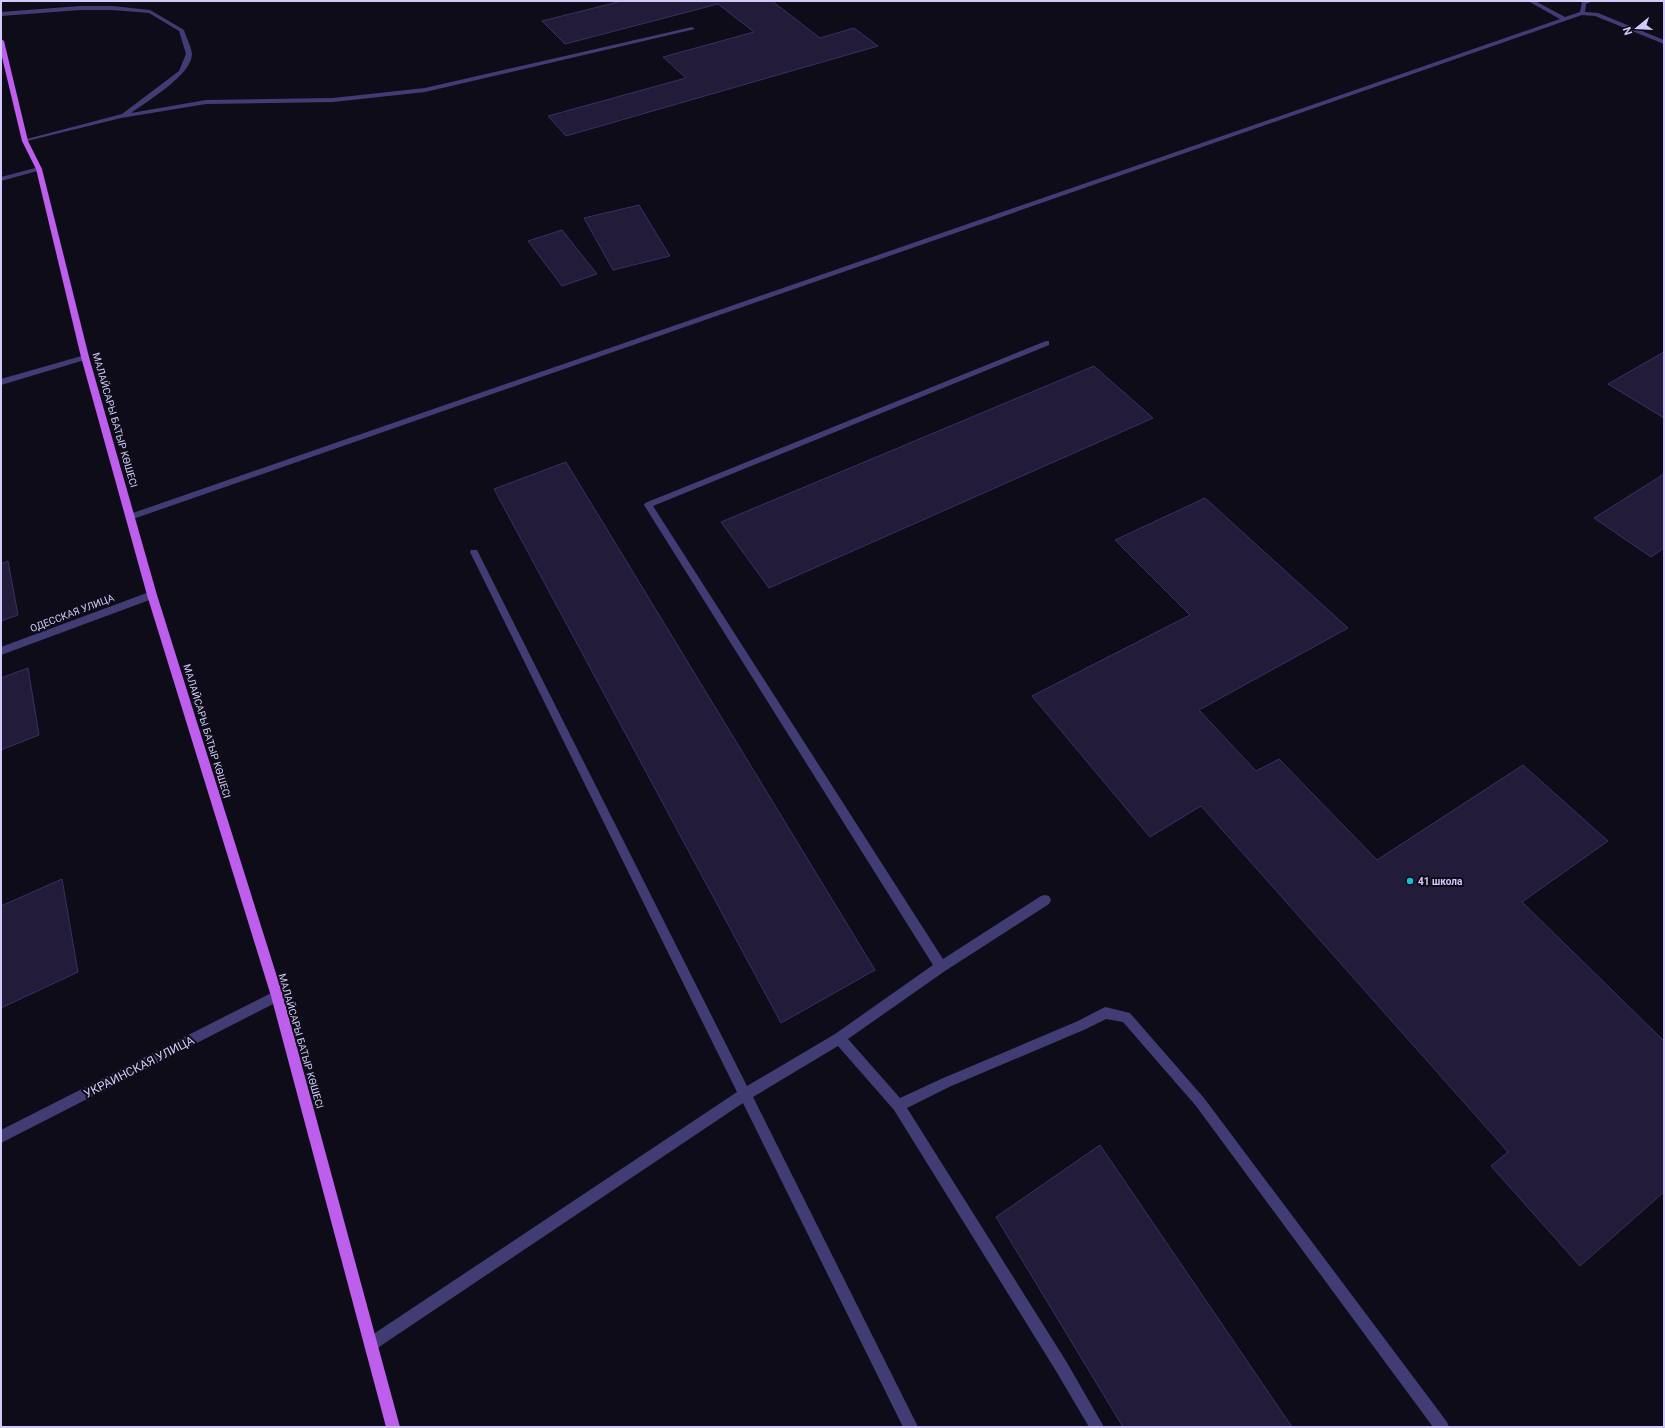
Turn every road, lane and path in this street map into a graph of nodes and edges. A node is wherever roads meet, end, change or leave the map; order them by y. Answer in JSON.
{"nodes":[{"id":1,"x":1531,"y":1,"type":"edge"},
{"id":2,"x":1590,"y":1,"type":"edge"},
{"id":3,"x":1582,"y":13,"type":"junction"},
{"id":4,"x":1,"y":14,"type":"edge"},
{"id":5,"x":1564,"y":19,"type":"junction"},
{"id":6,"x":692,"y":29,"type":"dead end"},
{"id":7,"x":1,"y":41,"type":"edge"},
{"id":8,"x":1664,"y":42,"type":"edge"},
{"id":9,"x":121,"y":116,"type":"junction"},
{"id":10,"x":25,"y":141,"type":"junction"},
{"id":11,"x":39,"y":169,"type":"junction"},
{"id":12,"x":1,"y":179,"type":"edge"},
{"id":13,"x":1046,"y":343,"type":"dead end"},
{"id":14,"x":85,"y":357,"type":"junction"},
{"id":15,"x":1,"y":382,"type":"edge"},
{"id":16,"x":130,"y":517,"type":"junction"},
{"id":17,"x":474,"y":552,"type":"dead end"},
{"id":18,"x":152,"y":595,"type":"junction"},
{"id":19,"x":1,"y":651,"type":"edge"},
{"id":20,"x":1045,"y":900,"type":"dead end"},
{"id":21,"x":941,"y":967,"type":"junction"},
{"id":22,"x":277,"y":996,"type":"junction"},
{"id":23,"x":839,"y":1038,"type":"junction"},
{"id":24,"x":746,"y":1094,"type":"junction"},
{"id":25,"x":898,"y":1106,"type":"junction"},
{"id":26,"x":1,"y":1137,"type":"edge"},
{"id":27,"x":371,"y":1344,"type":"junction"},
{"id":28,"x":393,"y":1427,"type":"edge"},
{"id":29,"x":911,"y":1427,"type":"edge"},
{"id":30,"x":1097,"y":1427,"type":"edge"},
{"id":31,"x":1442,"y":1427,"type":"edge"}],
"edges":[{"from":1,"to":5,"type":"street"},
{"from":2,"to":3,"type":"street"},
{"from":3,"to":5,"type":"street"},
{"from":3,"to":8,"type":"street"},
{"from":4,"to":9,"type":"street"},
{"from":5,"to":16,"type":"street"},
{"from":6,"to":9,"type":"street"},
{"from":7,"to":10,"type":"main road","name":"МАЛАЙСАРЫ БАТЫР КӨШЕСІ"},
{"from":9,"to":10,"type":"street"},
{"from":10,"to":11,"type":"main road","name":"МАЛАЙСАРЫ БАТЫР КӨШЕСІ"},
{"from":11,"to":12,"type":"street"},
{"from":11,"to":14,"type":"main road","name":"МАЛАЙСАРЫ БАТЫР КӨШЕСІ"},
{"from":13,"to":21,"type":"street"},
{"from":14,"to":15,"type":"street"},
{"from":14,"to":16,"type":"main road","name":"МАЛАЙСАРЫ БАТЫР КӨШЕСІ"},
{"from":16,"to":18,"type":"main road","name":"МАЛАЙСАРЫ БАТЫР КӨШЕСІ"},
{"from":17,"to":24,"type":"street"},
{"from":18,"to":19,"type":"street","name":"ОДЕССКАЯ УЛИЦА"},
{"from":18,"to":22,"type":"main road","name":"МАЛАЙСАРЫ БАТЫР КӨШЕСІ"},
{"from":20,"to":21,"type":"street"},
{"from":21,"to":23,"type":"street"},
{"from":22,"to":26,"type":"street","name":"УКРАИНСКАЯ УЛИЦА"},
{"from":22,"to":27,"type":"main road","name":"МАЛАЙСАРЫ БАТЫР КӨШЕСІ"},
{"from":23,"to":24,"type":"street"},
{"from":23,"to":25,"type":"street"},
{"from":24,"to":27,"type":"street"},
{"from":24,"to":29,"type":"street"},
{"from":25,"to":30,"type":"street"},
{"from":25,"to":31,"type":"street"},
{"from":27,"to":28,"type":"main road","name":"МАЛАЙСАРЫ БАТЫР КӨШЕСІ"}]}
